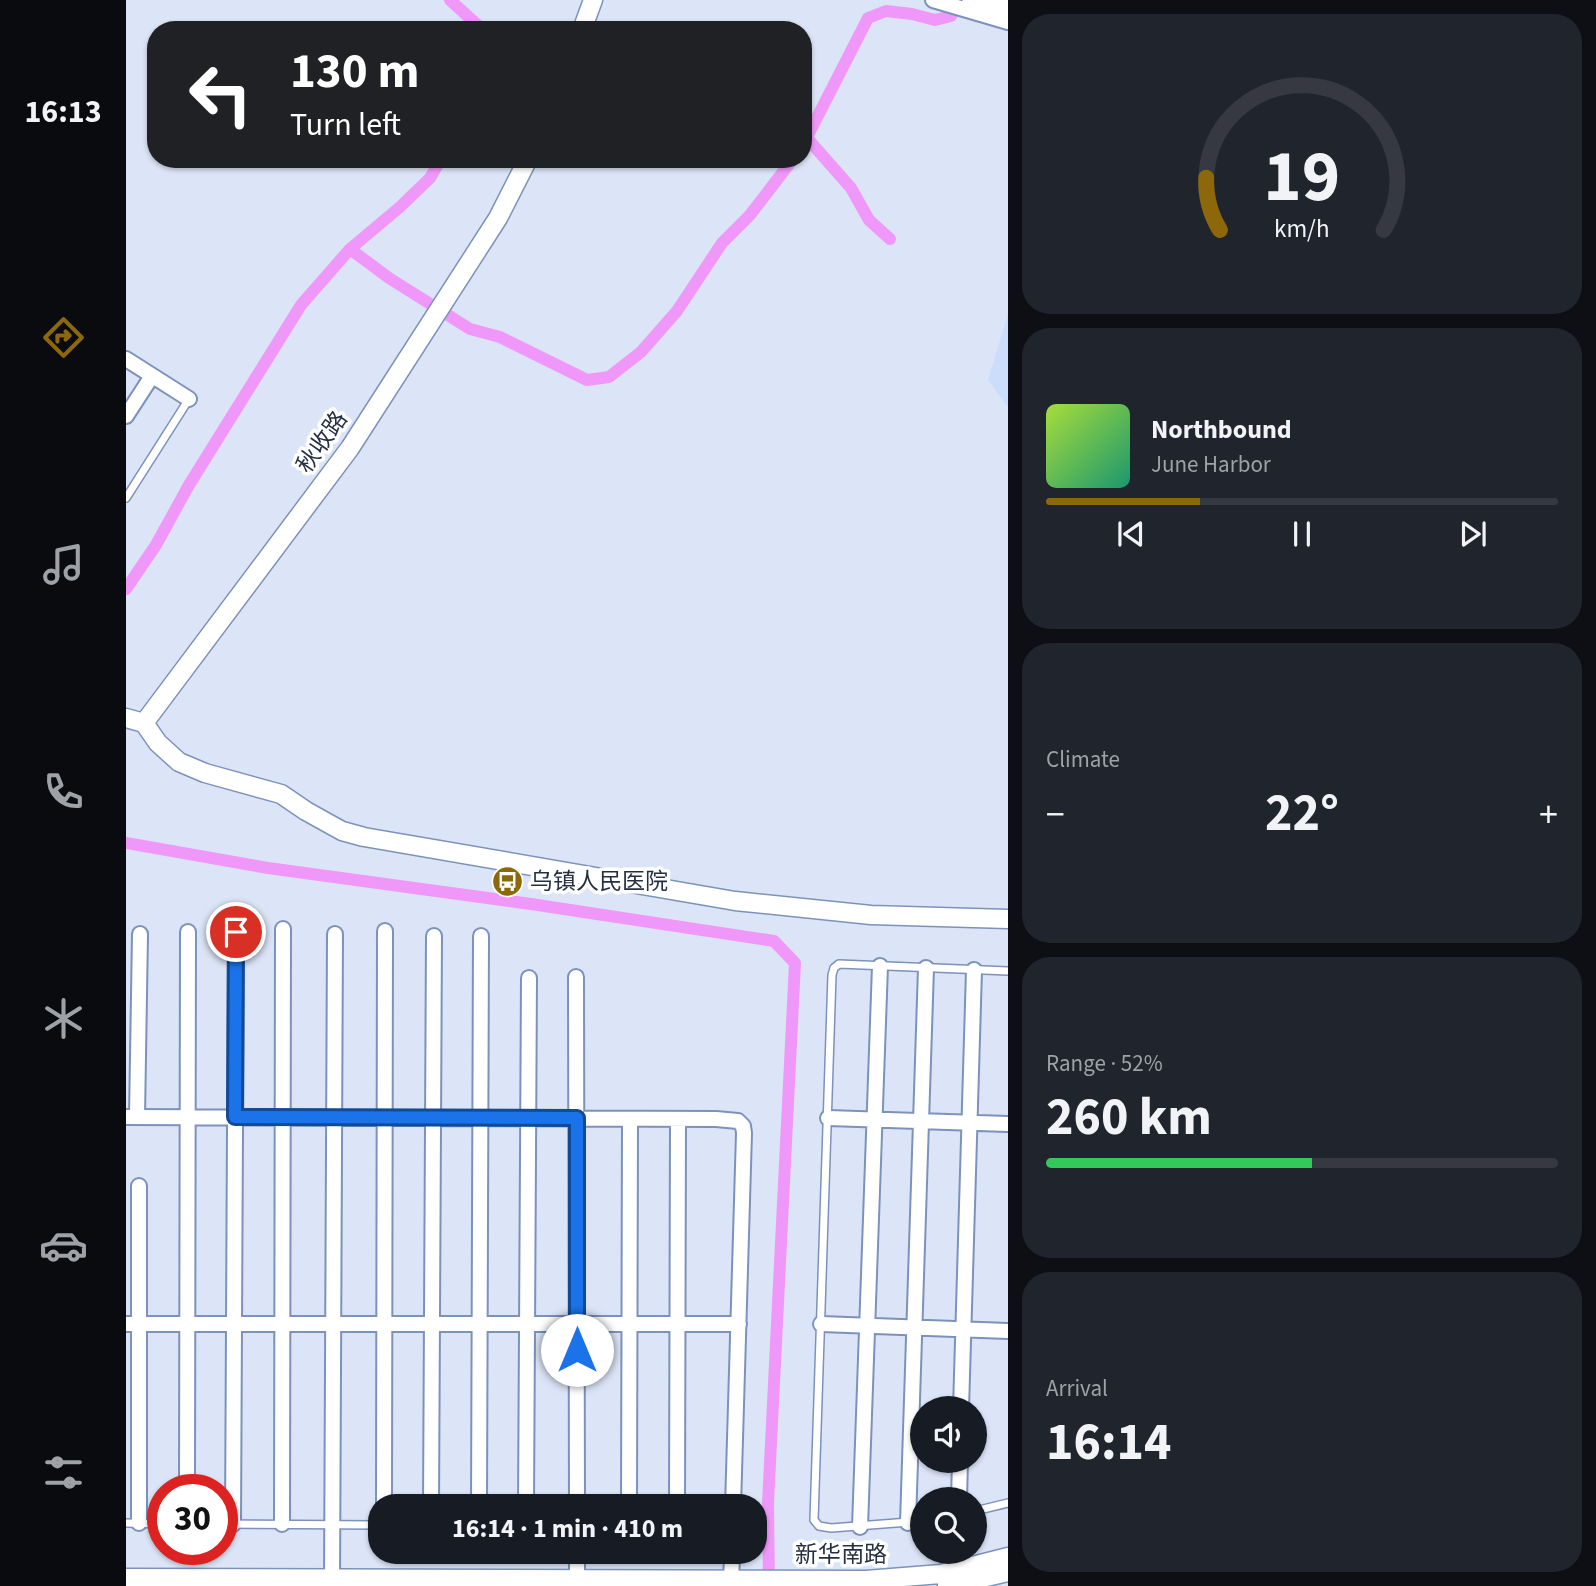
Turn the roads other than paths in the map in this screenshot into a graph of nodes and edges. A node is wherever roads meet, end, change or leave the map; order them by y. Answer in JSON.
{"nodes":[{"id":1,"x":593,"y":0,"type":"edge"},
{"id":2,"x":936,"y":1,"type":"edge"},
{"id":3,"x":974,"y":5,"type":"edge"},
{"id":4,"x":1008,"y":11,"type":"edge"},
{"id":5,"x":585,"y":21,"type":"edge"},
{"id":6,"x":1008,"y":22,"type":"edge"},
{"id":7,"x":523,"y":168,"type":"edge"},
{"id":8,"x":126,"y":359,"type":"edge"},
{"id":9,"x":152,"y":376,"type":"junction"},
{"id":10,"x":188,"y":399,"type":"joint"},
{"id":11,"x":126,"y":416,"type":"edge"},
{"id":12,"x":126,"y":498,"type":"edge"},
{"id":13,"x":126,"y":718,"type":"edge"},
{"id":14,"x":144,"y":723,"type":"junction"},
{"id":15,"x":1008,"y":919,"type":"edge"},
{"id":16,"x":283,"y":929,"type":"dead end"},
{"id":17,"x":385,"y":931,"type":"dead end"},
{"id":18,"x":188,"y":932,"type":"dead end"},
{"id":19,"x":236,"y":932,"type":"dead end"},
{"id":20,"x":140,"y":934,"type":"dead end"},
{"id":21,"x":335,"y":934,"type":"dead end"},
{"id":22,"x":434,"y":936,"type":"dead end"},
{"id":23,"x":481,"y":936,"type":"dead end"},
{"id":24,"x":880,"y":966,"type":"junction"},
{"id":25,"x":926,"y":968,"type":"junction"},
{"id":26,"x":974,"y":970,"type":"junction"},
{"id":27,"x":1008,"y":971,"type":"edge"},
{"id":28,"x":576,"y":977,"type":"dead end"},
{"id":29,"x":529,"y":978,"type":"dead end"},
{"id":30,"x":132,"y":1117,"type":"edge"},
{"id":31,"x":188,"y":1117,"type":"junction"},
{"id":32,"x":235,"y":1117,"type":"junction"},
{"id":33,"x":283,"y":1117,"type":"junction"},
{"id":34,"x":334,"y":1117,"type":"junction"},
{"id":35,"x":384,"y":1118,"type":"junction"},
{"id":36,"x":433,"y":1118,"type":"junction"},
{"id":37,"x":481,"y":1118,"type":"junction"},
{"id":38,"x":528,"y":1118,"type":"junction"},
{"id":39,"x":577,"y":1118,"type":"junction"},
{"id":40,"x":828,"y":1118,"type":"junction"},
{"id":41,"x":630,"y":1119,"type":"junction"},
{"id":42,"x":678,"y":1119,"type":"junction"},
{"id":43,"x":874,"y":1119,"type":"junction"},
{"id":44,"x":921,"y":1121,"type":"junction"},
{"id":45,"x":970,"y":1123,"type":"junction"},
{"id":46,"x":1008,"y":1124,"type":"edge"},
{"id":47,"x":139,"y":1186,"type":"dead end"},
{"id":48,"x":133,"y":1324,"type":"edge"},
{"id":49,"x":187,"y":1324,"type":"junction"},
{"id":50,"x":234,"y":1324,"type":"junction"},
{"id":51,"x":282,"y":1324,"type":"junction"},
{"id":52,"x":333,"y":1324,"type":"junction"},
{"id":53,"x":384,"y":1324,"type":"junction"},
{"id":54,"x":432,"y":1324,"type":"junction"},
{"id":55,"x":480,"y":1324,"type":"junction"},
{"id":56,"x":527,"y":1324,"type":"junction"},
{"id":57,"x":577,"y":1324,"type":"junction"},
{"id":58,"x":629,"y":1324,"type":"junction"},
{"id":59,"x":677,"y":1324,"type":"junction"},
{"id":60,"x":739,"y":1324,"type":"junction"},
{"id":61,"x":821,"y":1324,"type":"junction"},
{"id":62,"x":867,"y":1326,"type":"junction"},
{"id":63,"x":914,"y":1328,"type":"junction"},
{"id":64,"x":964,"y":1329,"type":"junction"},
{"id":65,"x":1008,"y":1331,"type":"edge"},
{"id":66,"x":961,"y":1396,"type":"edge"},
{"id":67,"x":187,"y":1474,"type":"edge"},
{"id":68,"x":230,"y":1474,"type":"edge"},
{"id":69,"x":915,"y":1487,"type":"edge"},
{"id":70,"x":384,"y":1494,"type":"edge"},
{"id":71,"x":431,"y":1494,"type":"edge"},
{"id":72,"x":479,"y":1494,"type":"edge"},
{"id":73,"x":526,"y":1494,"type":"edge"},
{"id":74,"x":577,"y":1494,"type":"edge"},
{"id":75,"x":629,"y":1494,"type":"edge"},
{"id":76,"x":677,"y":1494,"type":"edge"},
{"id":77,"x":733,"y":1494,"type":"edge"},
{"id":78,"x":1008,"y":1503,"type":"edge"},
{"id":79,"x":987,"y":1508,"type":"edge"},
{"id":80,"x":910,"y":1522,"type":"edge"},
{"id":81,"x":133,"y":1523,"type":"edge"},
{"id":82,"x":238,"y":1524,"type":"edge"},
{"id":83,"x":282,"y":1524,"type":"junction"},
{"id":84,"x":332,"y":1525,"type":"junction"},
{"id":85,"x":368,"y":1525,"type":"edge"},
{"id":86,"x":860,"y":1527,"type":"junction"},
{"id":87,"x":1008,"y":1545,"type":"edge"},
{"id":88,"x":1008,"y":1558,"type":"edge"},
{"id":89,"x":577,"y":1564,"type":"edge"},
{"id":90,"x":732,"y":1564,"type":"edge"},
{"id":91,"x":1008,"y":1572,"type":"edge"},
{"id":92,"x":126,"y":1578,"type":"edge"},
{"id":93,"x":332,"y":1582,"type":"edge"},
{"id":94,"x":731,"y":1582,"type":"edge"},
{"id":95,"x":577,"y":1583,"type":"edge"},
{"id":96,"x":947,"y":1586,"type":"edge"}],
"edges":[{"from":1,"to":5,"type":"street"},
{"from":2,"to":3,"type":"street"},
{"from":3,"to":4,"type":"main road"},
{"from":3,"to":6,"type":"street"},
{"from":7,"to":14,"type":"street","name":"秋收路"},
{"from":8,"to":9,"type":"street"},
{"from":9,"to":10,"type":"street"},
{"from":9,"to":11,"type":"street"},
{"from":10,"to":12,"type":"lane"},
{"from":13,"to":14,"type":"street"},
{"from":14,"to":15,"type":"street"},
{"from":16,"to":33,"type":"street"},
{"from":17,"to":35,"type":"street"},
{"from":18,"to":31,"type":"street"},
{"from":19,"to":32,"type":"street"},
{"from":20,"to":30,"type":"street"},
{"from":21,"to":34,"type":"street"},
{"from":22,"to":36,"type":"street"},
{"from":23,"to":37,"type":"street"},
{"from":24,"to":25,"type":"lane"},
{"from":24,"to":40,"type":"lane"},
{"from":24,"to":43,"type":"street"},
{"from":25,"to":26,"type":"lane"},
{"from":25,"to":44,"type":"street"},
{"from":26,"to":27,"type":"lane"},
{"from":26,"to":45,"type":"street"},
{"from":28,"to":39,"type":"street"},
{"from":29,"to":38,"type":"street"},
{"from":30,"to":31,"type":"street"},
{"from":31,"to":32,"type":"street"},
{"from":31,"to":49,"type":"street"},
{"from":32,"to":33,"type":"street"},
{"from":32,"to":50,"type":"street"},
{"from":33,"to":34,"type":"street"},
{"from":33,"to":51,"type":"street"},
{"from":34,"to":35,"type":"street"},
{"from":34,"to":52,"type":"street"},
{"from":35,"to":36,"type":"street"},
{"from":35,"to":53,"type":"street"},
{"from":36,"to":37,"type":"street"},
{"from":36,"to":54,"type":"street"},
{"from":37,"to":38,"type":"street"},
{"from":37,"to":55,"type":"street"},
{"from":38,"to":39,"type":"street"},
{"from":38,"to":56,"type":"street"},
{"from":39,"to":41,"type":"street"},
{"from":39,"to":57,"type":"street"},
{"from":40,"to":43,"type":"street"},
{"from":40,"to":61,"type":"lane"},
{"from":41,"to":42,"type":"street"},
{"from":41,"to":58,"type":"street"},
{"from":42,"to":59,"type":"street"},
{"from":42,"to":60,"type":"street"},
{"from":43,"to":44,"type":"street"},
{"from":43,"to":62,"type":"street"},
{"from":44,"to":45,"type":"street"},
{"from":44,"to":63,"type":"street"},
{"from":45,"to":46,"type":"street"},
{"from":45,"to":64,"type":"street"},
{"from":47,"to":48,"type":"street"},
{"from":48,"to":49,"type":"street"},
{"from":48,"to":81,"type":"street"},
{"from":49,"to":50,"type":"street"},
{"from":49,"to":67,"type":"street"},
{"from":50,"to":51,"type":"street"},
{"from":50,"to":68,"type":"street"},
{"from":51,"to":52,"type":"street"},
{"from":51,"to":83,"type":"street"},
{"from":52,"to":53,"type":"street"},
{"from":52,"to":84,"type":"street"},
{"from":53,"to":54,"type":"street"},
{"from":53,"to":70,"type":"street"},
{"from":54,"to":55,"type":"street"},
{"from":54,"to":71,"type":"street"},
{"from":55,"to":56,"type":"street"},
{"from":55,"to":72,"type":"street"},
{"from":56,"to":57,"type":"street"},
{"from":56,"to":73,"type":"street"},
{"from":57,"to":58,"type":"street"},
{"from":57,"to":74,"type":"street"},
{"from":58,"to":59,"type":"street"},
{"from":58,"to":75,"type":"street"},
{"from":59,"to":60,"type":"street"},
{"from":59,"to":76,"type":"street"},
{"from":60,"to":77,"type":"street"},
{"from":61,"to":62,"type":"street"},
{"from":61,"to":86,"type":"lane"},
{"from":62,"to":63,"type":"street"},
{"from":62,"to":86,"type":"street"},
{"from":63,"to":64,"type":"street"},
{"from":63,"to":69,"type":"street"},
{"from":64,"to":65,"type":"street"},
{"from":64,"to":66,"type":"street"},
{"from":78,"to":79,"type":"lane"},
{"from":80,"to":86,"type":"lane"},
{"from":82,"to":83,"type":"lane"},
{"from":83,"to":84,"type":"lane"},
{"from":84,"to":85,"type":"lane"},
{"from":84,"to":93,"type":"street"},
{"from":87,"to":88,"type":"street"},
{"from":88,"to":91,"type":"street"},
{"from":88,"to":94,"type":"street","name":"新华南路"},
{"from":89,"to":95,"type":"street"},
{"from":90,"to":94,"type":"street"},
{"from":91,"to":96,"type":"street"},
{"from":92,"to":93,"type":"street","name":"新华南路"},
{"from":93,"to":95,"type":"street","name":"新华南路"},
{"from":94,"to":95,"type":"street","name":"新华南路"}]}
